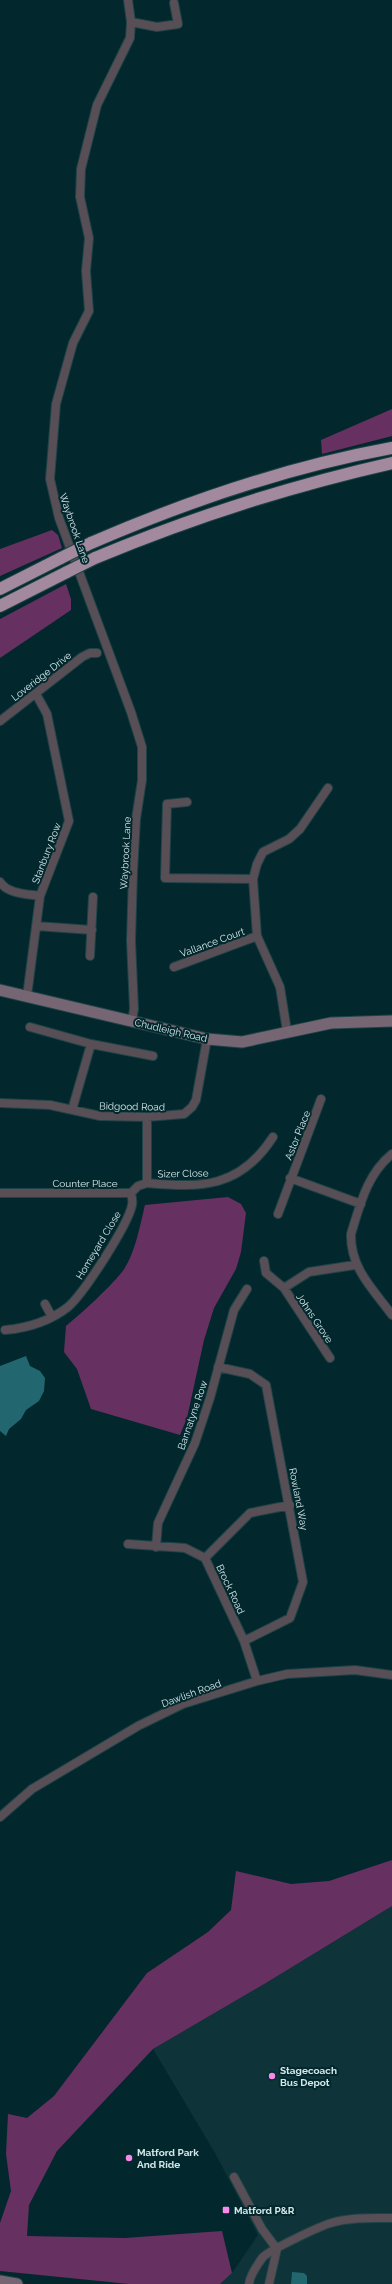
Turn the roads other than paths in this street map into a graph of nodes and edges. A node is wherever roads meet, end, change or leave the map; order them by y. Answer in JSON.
{"nodes":[{"id":1,"x":128,"y":0,"type":"edge"},
{"id":2,"x":174,"y":3,"type":"dead end"},
{"id":3,"x":131,"y":22,"type":"junction"},
{"id":4,"x":392,"y":448,"type":"edge"},
{"id":5,"x":392,"y":463,"type":"edge"},
{"id":6,"x":0,"y":589,"type":"edge"},
{"id":7,"x":0,"y":606,"type":"edge"},
{"id":8,"x":96,"y":653,"type":"dead end"},
{"id":9,"x":36,"y":694,"type":"junction"},
{"id":10,"x":0,"y":721,"type":"edge"},
{"id":11,"x":328,"y":788,"type":"dead end"},
{"id":12,"x":187,"y":802,"type":"dead end"},
{"id":13,"x":253,"y":879,"type":"junction"},
{"id":14,"x":0,"y":882,"type":"edge"},
{"id":15,"x":40,"y":896,"type":"junction"},
{"id":16,"x":93,"y":897,"type":"dead end"},
{"id":17,"x":36,"y":926,"type":"junction"},
{"id":18,"x":92,"y":930,"type":"junction"},
{"id":19,"x":257,"y":936,"type":"junction"},
{"id":20,"x":90,"y":956,"type":"dead end"},
{"id":21,"x":174,"y":967,"type":"dead end"},
{"id":22,"x":0,"y":990,"type":"edge"},
{"id":23,"x":27,"y":996,"type":"junction"},
{"id":24,"x":132,"y":1021,"type":"junction"},
{"id":25,"x":392,"y":1021,"type":"edge"},
{"id":26,"x":30,"y":1027,"type":"dead end"},
{"id":27,"x":287,"y":1031,"type":"junction"},
{"id":28,"x":206,"y":1039,"type":"junction"},
{"id":29,"x":91,"y":1044,"type":"junction"},
{"id":30,"x":153,"y":1056,"type":"dead end"},
{"id":31,"x":321,"y":1099,"type":"dead end"},
{"id":32,"x":0,"y":1103,"type":"edge"},
{"id":33,"x":72,"y":1110,"type":"junction"},
{"id":34,"x":147,"y":1117,"type":"junction"},
{"id":35,"x":273,"y":1138,"type":"dead end"},
{"id":36,"x":392,"y":1154,"type":"edge"},
{"id":37,"x":290,"y":1178,"type":"junction"},
{"id":38,"x":147,"y":1184,"type":"junction"},
{"id":39,"x":0,"y":1193,"type":"edge"},
{"id":40,"x":131,"y":1193,"type":"junction"},
{"id":41,"x":361,"y":1204,"type":"junction"},
{"id":42,"x":278,"y":1214,"type":"dead end"},
{"id":43,"x":264,"y":1261,"type":"dead end"},
{"id":44,"x":355,"y":1265,"type":"junction"},
{"id":45,"x":284,"y":1288,"type":"junction"},
{"id":46,"x":247,"y":1289,"type":"dead end"},
{"id":47,"x":45,"y":1304,"type":"dead end"},
{"id":48,"x":392,"y":1315,"type":"edge"},
{"id":49,"x":52,"y":1317,"type":"junction"},
{"id":50,"x":5,"y":1330,"type":"dead end"},
{"id":51,"x":330,"y":1358,"type":"dead end"},
{"id":52,"x":218,"y":1367,"type":"junction"},
{"id":53,"x":290,"y":1506,"type":"junction"},
{"id":54,"x":128,"y":1544,"type":"dead end"},
{"id":55,"x":156,"y":1547,"type":"junction"},
{"id":56,"x":205,"y":1558,"type":"junction"},
{"id":57,"x":244,"y":1640,"type":"junction"},
{"id":58,"x":392,"y":1674,"type":"edge"},
{"id":59,"x":257,"y":1681,"type":"junction"},
{"id":60,"x":0,"y":1817,"type":"edge"},
{"id":61,"x":234,"y":2177,"type":"dead end"},
{"id":62,"x":392,"y":2218,"type":"edge"},
{"id":63,"x":278,"y":2250,"type":"junction"},
{"id":64,"x":0,"y":2282,"type":"edge"},
{"id":65,"x":17,"y":2284,"type":"edge"},
{"id":66,"x":249,"y":2284,"type":"edge"},
{"id":67,"x":269,"y":2284,"type":"edge"}],
"edges":[{"from":1,"to":3,"type":"street","name":"Waybrook Lane"},
{"from":2,"to":3,"type":"street"},
{"from":3,"to":24,"type":"street","name":"Waybrook Lane"},
{"from":4,"to":6,"type":"highway","bridge":true},
{"from":5,"to":7,"type":"highway","bridge":true},
{"from":8,"to":9,"type":"street","name":"Loveridge Drive"},
{"from":9,"to":10,"type":"street","name":"Loveridge Drive"},
{"from":9,"to":15,"type":"street","name":"Stanbury Row"},
{"from":11,"to":13,"type":"street"},
{"from":12,"to":13,"type":"street"},
{"from":13,"to":19,"type":"street"},
{"from":14,"to":15,"type":"street"},
{"from":15,"to":17,"type":"street","name":"Stanbury Row"},
{"from":16,"to":18,"type":"street"},
{"from":17,"to":18,"type":"street"},
{"from":17,"to":23,"type":"street","name":"Stanbury Row"},
{"from":18,"to":20,"type":"street"},
{"from":19,"to":21,"type":"street","name":"Vallance Court"},
{"from":19,"to":27,"type":"street"},
{"from":22,"to":23,"type":"street","name":"Chudleigh Road"},
{"from":23,"to":24,"type":"street","name":"Chudleigh Road"},
{"from":24,"to":28,"type":"street","name":"Chudleigh Road"},
{"from":25,"to":27,"type":"street","name":"Chudleigh Road"},
{"from":26,"to":29,"type":"street"},
{"from":27,"to":28,"type":"street","name":"Chudleigh Road"},
{"from":28,"to":34,"type":"street","name":"Bidgood Road"},
{"from":29,"to":30,"type":"street"},
{"from":29,"to":33,"type":"street"},
{"from":31,"to":37,"type":"street","name":"Astor Place"},
{"from":32,"to":33,"type":"street","name":"Bidgood Road"},
{"from":33,"to":34,"type":"street","name":"Bidgood Road"},
{"from":34,"to":38,"type":"street"},
{"from":35,"to":38,"type":"street","name":"Sizer Close"},
{"from":36,"to":41,"type":"street"},
{"from":37,"to":41,"type":"street"},
{"from":37,"to":42,"type":"street","name":"Astor Place"},
{"from":38,"to":40,"type":"street","name":"Counter Place"},
{"from":39,"to":40,"type":"street","name":"Counter Place"},
{"from":40,"to":49,"type":"street","name":"Homeyard Close"},
{"from":41,"to":44,"type":"street"},
{"from":43,"to":45,"type":"street","name":"Johns Grove"},
{"from":44,"to":45,"type":"street","name":"Johns Grove"},
{"from":44,"to":48,"type":"street"},
{"from":45,"to":51,"type":"street","name":"Johns Grove"},
{"from":46,"to":52,"type":"street","name":"Bannatyne Row"},
{"from":47,"to":49,"type":"street"},
{"from":49,"to":50,"type":"street","name":"Homeyard Close"},
{"from":52,"to":53,"type":"street","name":"Rowland Way"},
{"from":52,"to":55,"type":"street","name":"Bannatyne Row"},
{"from":53,"to":56,"type":"street"},
{"from":53,"to":57,"type":"street","name":"Rowland Way"},
{"from":54,"to":55,"type":"street","name":"Brock Road"},
{"from":55,"to":56,"type":"street","name":"Brock Road"},
{"from":56,"to":57,"type":"street","name":"Brock Road"},
{"from":57,"to":59,"type":"street","name":"Brock Road"},
{"from":58,"to":59,"type":"street","name":"Dawlish Road"},
{"from":59,"to":60,"type":"street","name":"Dawlish Road"},
{"from":61,"to":63,"type":"street"},
{"from":62,"to":63,"type":"street"},
{"from":63,"to":66,"type":"street"},
{"from":63,"to":67,"type":"street"},
{"from":64,"to":65,"type":"street"}]}
